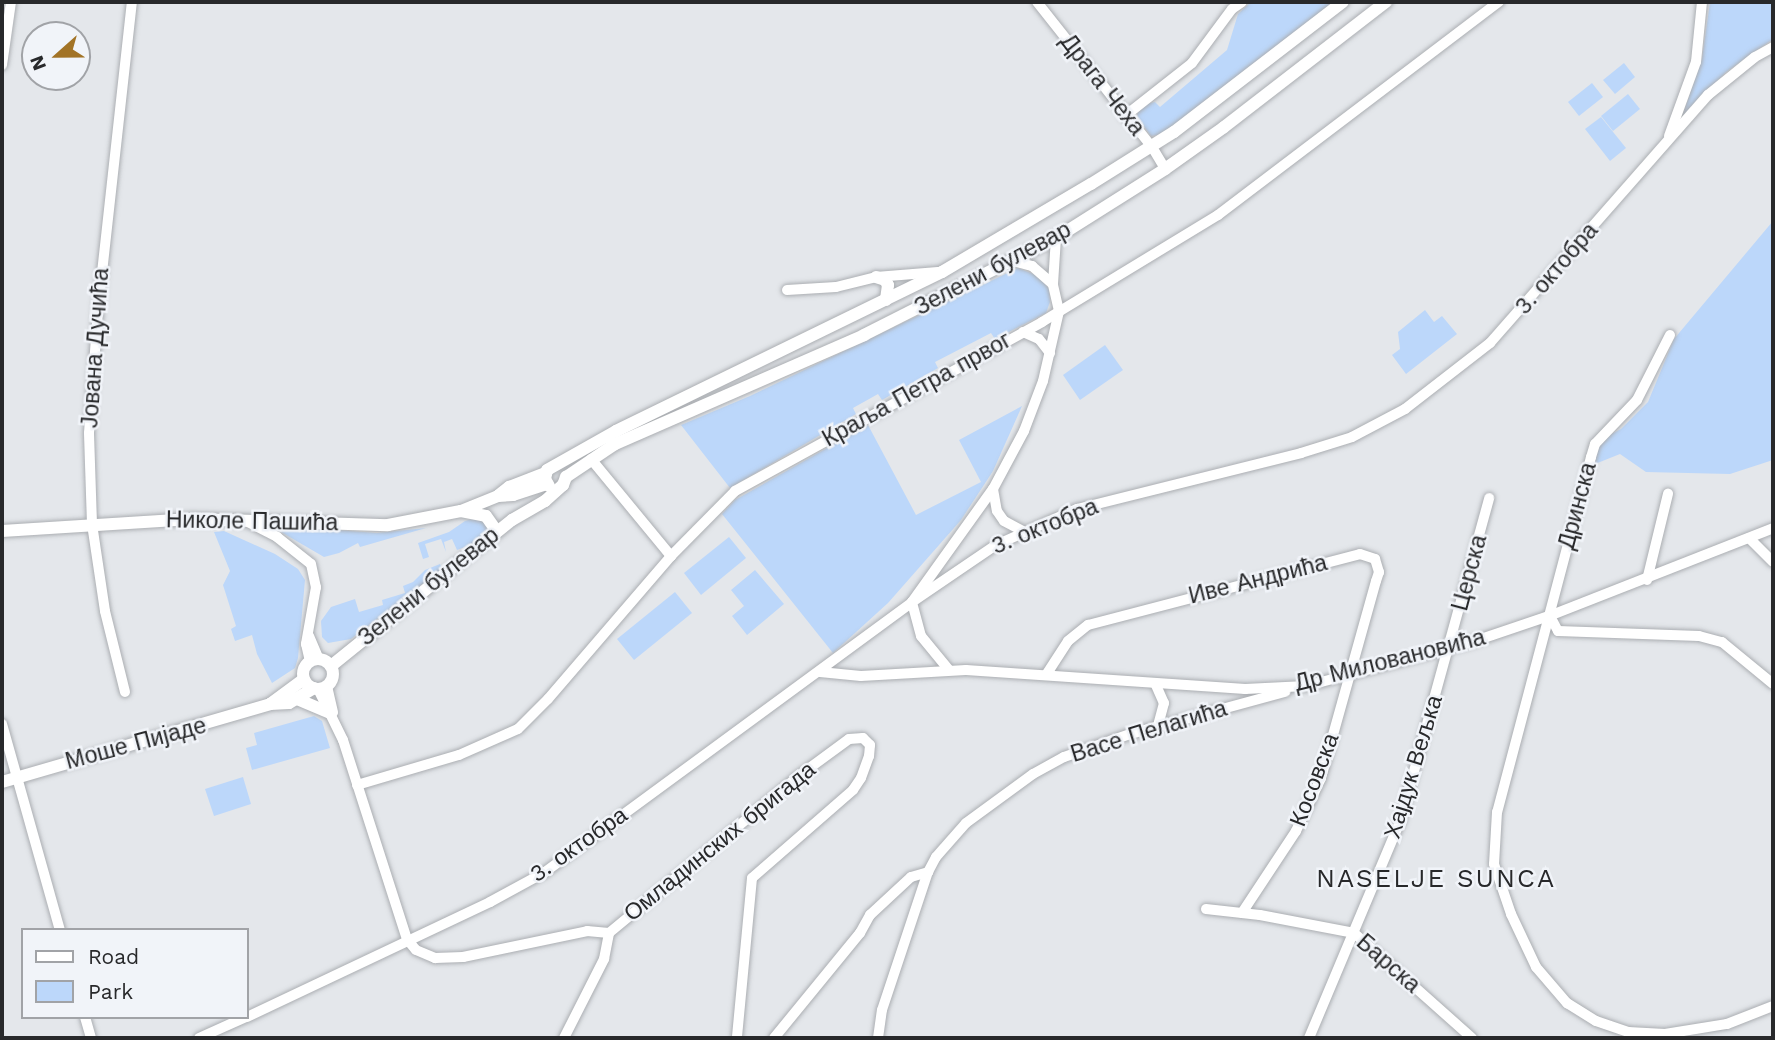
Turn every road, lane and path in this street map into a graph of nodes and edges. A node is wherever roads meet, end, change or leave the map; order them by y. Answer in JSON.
{"nodes":[{"id":1,"x":11,"y":2,"type":"edge"},
{"id":2,"x":132,"y":2,"type":"edge"},
{"id":3,"x":1037,"y":2,"type":"edge"},
{"id":4,"x":1242,"y":2,"type":"edge"},
{"id":5,"x":1343,"y":2,"type":"edge"},
{"id":6,"x":1386,"y":2,"type":"edge"},
{"id":7,"x":1499,"y":2,"type":"edge"},
{"id":8,"x":1702,"y":2,"type":"edge"},
{"id":9,"x":1773,"y":47,"type":"edge"},
{"id":10,"x":2,"y":65,"type":"edge"},
{"id":11,"x":1125,"y":116,"type":"junction"},
{"id":12,"x":1666,"y":142,"type":"junction"},
{"id":13,"x":1152,"y":146,"type":"junction"},
{"id":14,"x":1165,"y":169,"type":"junction"},
{"id":15,"x":1055,"y":238,"type":"junction"},
{"id":16,"x":1013,"y":261,"type":"junction"},
{"id":17,"x":942,"y":272,"type":"junction"},
{"id":18,"x":876,"y":277,"type":"junction"},
{"id":19,"x":1053,"y":284,"type":"junction"},
{"id":20,"x":786,"y":290,"type":"dead end"},
{"id":21,"x":886,"y":300,"type":"junction"},
{"id":22,"x":1059,"y":311,"type":"junction"},
{"id":23,"x":1023,"y":332,"type":"junction"},
{"id":24,"x":1670,"y":335,"type":"dead end"},
{"id":25,"x":1051,"y":353,"type":"junction"},
{"id":26,"x":591,"y":459,"type":"junction"},
{"id":27,"x":551,"y":480,"type":"junction"},
{"id":28,"x":993,"y":489,"type":"junction"},
{"id":29,"x":1668,"y":494,"type":"dead end"},
{"id":30,"x":1489,"y":498,"type":"dead end"},
{"id":31,"x":461,"y":511,"type":"junction"},
{"id":32,"x":241,"y":518,"type":"junction"},
{"id":33,"x":92,"y":524,"type":"junction"},
{"id":34,"x":1773,"y":528,"type":"edge"},
{"id":35,"x":2,"y":531,"type":"edge"},
{"id":36,"x":1023,"y":531,"type":"junction"},
{"id":37,"x":497,"y":532,"type":"junction"},
{"id":38,"x":1749,"y":538,"type":"junction"},
{"id":39,"x":671,"y":556,"type":"junction"},
{"id":40,"x":1773,"y":562,"type":"edge"},
{"id":41,"x":1647,"y":580,"type":"junction"},
{"id":42,"x":912,"y":602,"type":"junction"},
{"id":43,"x":1549,"y":616,"type":"junction"},
{"id":44,"x":1449,"y":648,"type":"junction"},
{"id":45,"x":314,"y":660,"type":"junction"},
{"id":46,"x":331,"y":666,"type":"junction"},
{"id":47,"x":949,"y":670,"type":"junction"},
{"id":48,"x":820,"y":672,"type":"junction"},
{"id":49,"x":1046,"y":675,"type":"junction"},
{"id":50,"x":1350,"y":675,"type":"junction"},
{"id":51,"x":304,"y":679,"type":"junction"},
{"id":52,"x":1155,"y":683,"type":"junction"},
{"id":53,"x":1773,"y":684,"type":"edge"},
{"id":54,"x":1306,"y":686,"type":"junction"},
{"id":55,"x":320,"y":688,"type":"junction"},
{"id":56,"x":125,"y":692,"type":"dead end"},
{"id":57,"x":297,"y":699,"type":"junction"},
{"id":58,"x":270,"y":704,"type":"junction"},
{"id":59,"x":332,"y":714,"type":"junction"},
{"id":60,"x":2,"y":724,"type":"edge"},
{"id":61,"x":1158,"y":726,"type":"junction"},
{"id":62,"x":16,"y":778,"type":"junction"},
{"id":63,"x":2,"y":782,"type":"edge"},
{"id":64,"x":357,"y":785,"type":"junction"},
{"id":65,"x":928,"y":872,"type":"junction"},
{"id":66,"x":1206,"y":909,"type":"dead end"},
{"id":67,"x":1242,"y":912,"type":"junction"},
{"id":68,"x":59,"y":928,"type":"edge"},
{"id":69,"x":609,"y":933,"type":"junction"},
{"id":70,"x":1354,"y":933,"type":"junction"},
{"id":71,"x":407,"y":939,"type":"junction"},
{"id":72,"x":1773,"y":1006,"type":"edge"},
{"id":73,"x":248,"y":1016,"type":"edge"},
{"id":74,"x":86,"y":1019,"type":"edge"},
{"id":75,"x":242,"y":1019,"type":"edge"},
{"id":76,"x":91,"y":1038,"type":"edge"},
{"id":77,"x":199,"y":1038,"type":"edge"},
{"id":78,"x":564,"y":1038,"type":"edge"},
{"id":79,"x":737,"y":1038,"type":"edge"},
{"id":80,"x":774,"y":1038,"type":"edge"},
{"id":81,"x":878,"y":1038,"type":"edge"},
{"id":82,"x":1310,"y":1038,"type":"edge"},
{"id":83,"x":1472,"y":1038,"type":"edge"}],
"edges":[{"from":1,"to":10,"type":"street"},
{"from":2,"to":33,"type":"street","name":"Јована Дучића"},
{"from":3,"to":11,"type":"street","name":"Драга Чеха"},
{"from":4,"to":11,"type":"street"},
{"from":5,"to":13,"type":"street","name":"Зелени булевар"},
{"from":6,"to":14,"type":"street","name":"Зелени булевар"},
{"from":7,"to":22,"type":"street","name":"Краља Петра првог"},
{"from":8,"to":12,"type":"street"},
{"from":9,"to":12,"type":"street","name":"3. октобра"},
{"from":11,"to":13,"type":"street","name":"Драга Чеха"},
{"from":12,"to":36,"type":"street","name":"3. октобра"},
{"from":13,"to":14,"type":"street","name":"Драга Чеха"},
{"from":13,"to":17,"type":"street","name":"Зелени булевар"},
{"from":14,"to":15,"type":"street","name":"Зелени булевар"},
{"from":15,"to":16,"type":"street","name":"Зелени булевар"},
{"from":15,"to":19,"type":"street"},
{"from":16,"to":19,"type":"street"},
{"from":16,"to":26,"type":"street","name":"Зелени булевар"},
{"from":17,"to":18,"type":"street"},
{"from":17,"to":21,"type":"street","name":"Зелени булевар"},
{"from":18,"to":20,"type":"street"},
{"from":18,"to":21,"type":"street"},
{"from":19,"to":22,"type":"street"},
{"from":21,"to":27,"type":"street","name":"Зелени булевар"},
{"from":22,"to":23,"type":"street","name":"Краља Петра првог"},
{"from":22,"to":25,"type":"street"},
{"from":23,"to":25,"type":"street"},
{"from":23,"to":39,"type":"street","name":"Краља Петра првог"},
{"from":24,"to":43,"type":"street","name":"Дринска"},
{"from":25,"to":28,"type":"street"},
{"from":26,"to":27,"type":"street","name":"Зелени булевар"},
{"from":26,"to":39,"type":"street"},
{"from":27,"to":31,"type":"street","name":"Николе Пашића"},
{"from":27,"to":37,"type":"street","name":"Зелени булевар"},
{"from":28,"to":36,"type":"street"},
{"from":28,"to":42,"type":"street"},
{"from":29,"to":41,"type":"street"},
{"from":30,"to":44,"type":"street","name":"Церска"},
{"from":31,"to":32,"type":"street","name":"Николе Пашића"},
{"from":31,"to":37,"type":"street"},
{"from":32,"to":33,"type":"street","name":"Николе Пашића"},
{"from":32,"to":45,"type":"street"},
{"from":33,"to":35,"type":"street","name":"Николе Пашића"},
{"from":33,"to":56,"type":"street","name":"Јована Дучића"},
{"from":34,"to":38,"type":"street","name":"Др Миловановића"},
{"from":36,"to":42,"type":"street","name":"3. октобра"},
{"from":37,"to":46,"type":"street","name":"Зелени булевар"},
{"from":38,"to":40,"type":"street"},
{"from":38,"to":41,"type":"street","name":"Др Миловановића"},
{"from":39,"to":64,"type":"street","name":"Краља Петра првог"},
{"from":41,"to":43,"type":"street","name":"Др Миловановића"},
{"from":42,"to":47,"type":"street"},
{"from":42,"to":48,"type":"street","name":"3. октобра"},
{"from":43,"to":44,"type":"street","name":"Др Миловановића"},
{"from":43,"to":53,"type":"street"},
{"from":43,"to":72,"type":"street","name":"Дринска"},
{"from":44,"to":50,"type":"street","name":"Др Миловановића"},
{"from":44,"to":70,"type":"street","name":"Хајдук Вељка"},
{"from":45,"to":46,"type":"street"},
{"from":45,"to":51,"type":"street"},
{"from":46,"to":55,"type":"street"},
{"from":47,"to":48,"type":"street","name":"Др Миловановића"},
{"from":47,"to":49,"type":"street","name":"Др Миловановића"},
{"from":48,"to":71,"type":"street","name":"3. октобра"},
{"from":49,"to":50,"type":"street","name":"Иве Андрића"},
{"from":49,"to":52,"type":"street","name":"Др Миловановића"},
{"from":50,"to":54,"type":"street","name":"Др Миловановића"},
{"from":50,"to":67,"type":"street","name":"Косовска"},
{"from":51,"to":55,"type":"street"},
{"from":51,"to":58,"type":"street","name":"Моше Пијаде"},
{"from":52,"to":54,"type":"street","name":"Др Миловановића"},
{"from":52,"to":61,"type":"street"},
{"from":54,"to":61,"type":"street","name":"Васе Пелагића"},
{"from":55,"to":57,"type":"street","name":"Моше Пијаде"},
{"from":55,"to":59,"type":"street"},
{"from":57,"to":58,"type":"street","name":"Моше Пијаде"},
{"from":57,"to":59,"type":"street"},
{"from":58,"to":62,"type":"street","name":"Моше Пијаде"},
{"from":59,"to":64,"type":"street"},
{"from":60,"to":62,"type":"street"},
{"from":61,"to":65,"type":"street","name":"Васе Пелагића"},
{"from":62,"to":63,"type":"street","name":"Моше Пијаде"},
{"from":62,"to":68,"type":"street"},
{"from":64,"to":71,"type":"street"},
{"from":65,"to":80,"type":"street","name":"Васе Пелагића"},
{"from":65,"to":81,"type":"street"},
{"from":66,"to":67,"type":"street","name":"Барска"},
{"from":67,"to":70,"type":"street","name":"Барска"},
{"from":69,"to":71,"type":"street"},
{"from":69,"to":78,"type":"street","name":"Омладинских бригада"},
{"from":69,"to":79,"type":"street","name":"Омладинских бригада"},
{"from":70,"to":82,"type":"street","name":"Хајдук Вељка"},
{"from":70,"to":83,"type":"street","name":"Барска"},
{"from":71,"to":73,"type":"street","name":"3. октобра"},
{"from":74,"to":76,"type":"street"},
{"from":75,"to":77,"type":"street","name":"3. октобра"}]}
